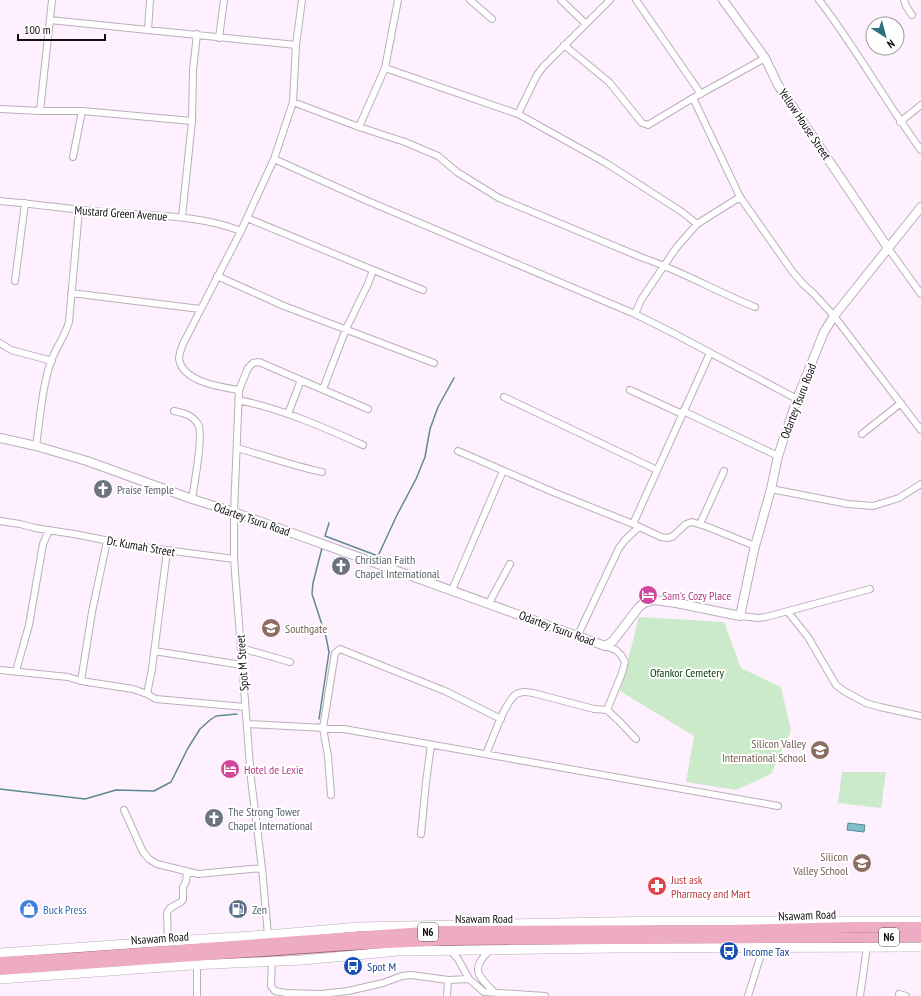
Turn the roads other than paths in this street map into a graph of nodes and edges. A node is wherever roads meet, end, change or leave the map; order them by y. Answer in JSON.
{"nodes":[{"id":1,"x":52,"y":0,"type":"edge"},
{"id":2,"x":150,"y":0,"type":"edge"},
{"id":3,"x":224,"y":0,"type":"edge"},
{"id":4,"x":302,"y":0,"type":"edge"},
{"id":5,"x":398,"y":0,"type":"edge"},
{"id":6,"x":470,"y":0,"type":"edge"},
{"id":7,"x":561,"y":0,"type":"edge"},
{"id":8,"x":610,"y":0,"type":"edge"},
{"id":9,"x":636,"y":0,"type":"edge"},
{"id":10,"x":723,"y":0,"type":"edge"},
{"id":11,"x":819,"y":0,"type":"edge"},
{"id":12,"x":904,"y":0,"type":"edge"},
{"id":13,"x":912,"y":15,"type":"dead end"},
{"id":14,"x":492,"y":19,"type":"dead end"},
{"id":15,"x":50,"y":20,"type":"junction"},
{"id":16,"x":586,"y":24,"type":"junction"},
{"id":17,"x":148,"y":30,"type":"junction"},
{"id":18,"x":197,"y":34,"type":"junction"},
{"id":19,"x":219,"y":38,"type":"junction"},
{"id":20,"x":296,"y":45,"type":"junction"},
{"id":21,"x":564,"y":45,"type":"junction"},
{"id":22,"x":765,"y":58,"type":"junction"},
{"id":23,"x":385,"y":68,"type":"junction"},
{"id":24,"x":701,"y":94,"type":"junction"},
{"id":25,"x":693,"y":98,"type":"junction"},
{"id":26,"x":292,"y":102,"type":"junction"},
{"id":27,"x":921,"y":105,"type":"edge"},
{"id":28,"x":0,"y":109,"type":"edge"},
{"id":29,"x":40,"y":111,"type":"junction"},
{"id":30,"x":82,"y":111,"type":"junction"},
{"id":31,"x":518,"y":114,"type":"junction"},
{"id":32,"x":192,"y":121,"type":"junction"},
{"id":33,"x":900,"y":122,"type":"junction"},
{"id":34,"x":359,"y":127,"type":"junction"},
{"id":35,"x":921,"y":150,"type":"edge"},
{"id":36,"x":73,"y":157,"type":"dead end"},
{"id":37,"x":274,"y":159,"type":"junction"},
{"id":38,"x":740,"y":197,"type":"junction"},
{"id":39,"x":0,"y":201,"type":"edge"},
{"id":40,"x":25,"y":203,"type":"junction"},
{"id":41,"x":921,"y":207,"type":"edge"},
{"id":42,"x":79,"y":210,"type":"junction"},
{"id":43,"x":182,"y":217,"type":"junction"},
{"id":44,"x":246,"y":218,"type":"junction"},
{"id":45,"x":697,"y":224,"type":"junction"},
{"id":46,"x":241,"y":231,"type":"junction"},
{"id":47,"x":888,"y":248,"type":"junction"},
{"id":48,"x":665,"y":265,"type":"junction"},
{"id":49,"x":373,"y":270,"type":"junction"},
{"id":50,"x":217,"y":276,"type":"junction"},
{"id":51,"x":15,"y":282,"type":"dead end"},
{"id":52,"x":423,"y":290,"type":"dead end"},
{"id":53,"x":71,"y":293,"type":"junction"},
{"id":54,"x":921,"y":294,"type":"edge"},
{"id":55,"x":755,"y":307,"type":"dead end"},
{"id":56,"x":200,"y":309,"type":"junction"},
{"id":57,"x":635,"y":314,"type":"junction"},
{"id":58,"x":834,"y":316,"type":"junction"},
{"id":59,"x":346,"y":329,"type":"junction"},
{"id":60,"x":0,"y":343,"type":"edge"},
{"id":61,"x":710,"y":353,"type":"junction"},
{"id":62,"x":52,"y":361,"type":"junction"},
{"id":63,"x":434,"y":363,"type":"dead end"},
{"id":64,"x":301,"y":380,"type":"junction"},
{"id":65,"x":323,"y":389,"type":"junction"},
{"id":66,"x":240,"y":390,"type":"junction"},
{"id":67,"x":630,"y":390,"type":"dead end"},
{"id":68,"x":504,"y":397,"type":"dead end"},
{"id":69,"x":797,"y":399,"type":"junction"},
{"id":70,"x":238,"y":400,"type":"junction"},
{"id":71,"x":901,"y":403,"type":"junction"},
{"id":72,"x":368,"y":409,"type":"dead end"},
{"id":73,"x":174,"y":411,"type":"dead end"},
{"id":74,"x":682,"y":413,"type":"junction"},
{"id":75,"x":288,"y":414,"type":"junction"},
{"id":76,"x":921,"y":430,"type":"edge"},
{"id":77,"x":862,"y":434,"type":"dead end"},
{"id":78,"x":0,"y":438,"type":"edge"},
{"id":79,"x":363,"y":445,"type":"dead end"},
{"id":80,"x":36,"y":446,"type":"junction"},
{"id":81,"x":238,"y":448,"type":"junction"},
{"id":82,"x":458,"y":451,"type":"dead end"},
{"id":83,"x":778,"y":456,"type":"junction"},
{"id":84,"x":657,"y":470,"type":"junction"},
{"id":85,"x":503,"y":471,"type":"junction"},
{"id":86,"x":724,"y":471,"type":"dead end"},
{"id":87,"x":322,"y":472,"type":"dead end"},
{"id":88,"x":921,"y":484,"type":"edge"},
{"id":89,"x":771,"y":489,"type":"junction"},
{"id":90,"x":192,"y":499,"type":"junction"},
{"id":91,"x":234,"y":512,"type":"junction"},
{"id":92,"x":0,"y":521,"type":"edge"},
{"id":93,"x":700,"y":524,"type":"junction"},
{"id":94,"x":636,"y":526,"type":"junction"},
{"id":95,"x":49,"y":530,"type":"junction"},
{"id":96,"x":107,"y":541,"type":"junction"},
{"id":97,"x":755,"y":546,"type":"junction"},
{"id":98,"x":168,"y":551,"type":"junction"},
{"id":99,"x":234,"y":559,"type":"junction"},
{"id":100,"x":510,"y":564,"type":"dead end"},
{"id":101,"x":870,"y":589,"type":"dead end"},
{"id":102,"x":452,"y":590,"type":"junction"},
{"id":103,"x":489,"y":603,"type":"junction"},
{"id":104,"x":788,"y":612,"type":"junction"},
{"id":105,"x":740,"y":616,"type":"junction"},
{"id":106,"x":578,"y":635,"type":"junction"},
{"id":107,"x":605,"y":646,"type":"junction"},
{"id":108,"x":241,"y":648,"type":"junction"},
{"id":109,"x":154,"y":651,"type":"junction"},
{"id":110,"x":290,"y":662,"type":"dead end"},
{"id":111,"x":242,"y":665,"type":"junction"},
{"id":112,"x":0,"y":670,"type":"edge"},
{"id":113,"x":16,"y":671,"type":"junction"},
{"id":114,"x":81,"y":681,"type":"junction"},
{"id":115,"x":147,"y":694,"type":"junction"},
{"id":116,"x":245,"y":707,"type":"junction"},
{"id":117,"x":607,"y":710,"type":"junction"},
{"id":118,"x":921,"y":716,"type":"edge"},
{"id":119,"x":501,"y":719,"type":"junction"},
{"id":120,"x":246,"y":724,"type":"junction"},
{"id":121,"x":323,"y":728,"type":"junction"},
{"id":122,"x":636,"y":739,"type":"dead end"},
{"id":123,"x":431,"y":745,"type":"junction"},
{"id":124,"x":486,"y":754,"type":"junction"},
{"id":125,"x":331,"y":795,"type":"dead end"},
{"id":126,"x":778,"y":806,"type":"dead end"},
{"id":127,"x":124,"y":810,"type":"dead end"},
{"id":128,"x":421,"y":834,"type":"dead end"},
{"id":129,"x":262,"y":868,"type":"junction"},
{"id":130,"x":187,"y":872,"type":"junction"},
{"id":131,"x":921,"y":920,"type":"edge"},
{"id":132,"x":921,"y":927,"type":"edge"},
{"id":133,"x":857,"y":932,"type":"junction"},
{"id":134,"x":268,"y":936,"type":"junction"},
{"id":135,"x":921,"y":937,"type":"edge"},
{"id":136,"x":168,"y":941,"type":"junction"},
{"id":137,"x":867,"y":947,"type":"junction"},
{"id":138,"x":763,"y":948,"type":"junction"},
{"id":139,"x":921,"y":948,"type":"edge"},
{"id":140,"x":450,"y":950,"type":"junction"},
{"id":141,"x":489,"y":951,"type":"junction"},
{"id":142,"x":0,"y":953,"type":"edge"},
{"id":143,"x":272,"y":961,"type":"junction"},
{"id":144,"x":0,"y":962,"type":"edge"},
{"id":145,"x":197,"y":965,"type":"junction"},
{"id":146,"x":0,"y":970,"type":"edge"},
{"id":147,"x":0,"y":979,"type":"edge"},
{"id":148,"x":469,"y":979,"type":"junction"},
{"id":149,"x":448,"y":980,"type":"junction"},
{"id":150,"x":494,"y":992,"type":"junction"},
{"id":151,"x":277,"y":994,"type":"edge"},
{"id":152,"x":899,"y":994,"type":"dead end"},
{"id":153,"x":197,"y":996,"type":"edge"},
{"id":154,"x":447,"y":996,"type":"edge"},
{"id":155,"x":544,"y":996,"type":"edge"},
{"id":156,"x":748,"y":996,"type":"edge"},
{"id":157,"x":860,"y":996,"type":"edge"},
{"id":158,"x":906,"y":996,"type":"edge"}],
"edges":[{"from":1,"to":15,"type":"street"},
{"from":2,"to":17,"type":"street"},
{"from":3,"to":19,"type":"street"},
{"from":4,"to":20,"type":"street"},
{"from":5,"to":23,"type":"street"},
{"from":6,"to":14,"type":"street"},
{"from":7,"to":16,"type":"street"},
{"from":8,"to":16,"type":"street"},
{"from":9,"to":24,"type":"street"},
{"from":10,"to":22,"type":"street","name":"Yellow House Street"},
{"from":11,"to":33,"type":"street"},
{"from":12,"to":13,"type":"street"},
{"from":15,"to":17,"type":"street"},
{"from":15,"to":29,"type":"street"},
{"from":16,"to":21,"type":"street"},
{"from":17,"to":18,"type":"street"},
{"from":18,"to":19,"type":"street"},
{"from":18,"to":32,"type":"street"},
{"from":19,"to":20,"type":"street"},
{"from":20,"to":26,"type":"street"},
{"from":21,"to":25,"type":"street"},
{"from":21,"to":31,"type":"street"},
{"from":22,"to":24,"type":"street"},
{"from":22,"to":47,"type":"street","name":"Yellow House Street"},
{"from":23,"to":31,"type":"street"},
{"from":23,"to":34,"type":"street"},
{"from":24,"to":25,"type":"street"},
{"from":25,"to":38,"type":"street"},
{"from":26,"to":34,"type":"street"},
{"from":26,"to":37,"type":"street"},
{"from":27,"to":33,"type":"street"},
{"from":28,"to":29,"type":"street"},
{"from":29,"to":30,"type":"street"},
{"from":30,"to":32,"type":"street"},
{"from":30,"to":36,"type":"street"},
{"from":31,"to":45,"type":"street"},
{"from":32,"to":43,"type":"street"},
{"from":33,"to":35,"type":"street"},
{"from":34,"to":48,"type":"street"},
{"from":37,"to":44,"type":"street"},
{"from":37,"to":57,"type":"street"},
{"from":38,"to":45,"type":"street"},
{"from":38,"to":58,"type":"street"},
{"from":39,"to":40,"type":"street","name":"Mustard Green Avenue"},
{"from":40,"to":42,"type":"street","name":"Mustard Green Avenue"},
{"from":40,"to":51,"type":"street"},
{"from":41,"to":47,"type":"street","name":"Odartey Tsuru Road"},
{"from":42,"to":43,"type":"street","name":"Mustard Green Avenue"},
{"from":42,"to":53,"type":"street"},
{"from":43,"to":46,"type":"street","name":"Mustard Green Avenue"},
{"from":44,"to":46,"type":"street"},
{"from":44,"to":49,"type":"street"},
{"from":45,"to":48,"type":"street"},
{"from":46,"to":50,"type":"street"},
{"from":47,"to":54,"type":"street"},
{"from":47,"to":58,"type":"street","name":"Odartey Tsuru Road"},
{"from":48,"to":55,"type":"street"},
{"from":48,"to":57,"type":"street"},
{"from":49,"to":52,"type":"street"},
{"from":49,"to":59,"type":"street"},
{"from":50,"to":56,"type":"street"},
{"from":50,"to":59,"type":"street"},
{"from":53,"to":56,"type":"street"},
{"from":53,"to":62,"type":"street"},
{"from":56,"to":66,"type":"street"},
{"from":57,"to":61,"type":"street"},
{"from":58,"to":69,"type":"street","name":"Odartey Tsuru Road"},
{"from":58,"to":71,"type":"street"},
{"from":59,"to":63,"type":"street"},
{"from":59,"to":65,"type":"street"},
{"from":60,"to":62,"type":"street"},
{"from":61,"to":69,"type":"street"},
{"from":61,"to":74,"type":"street"},
{"from":62,"to":80,"type":"street"},
{"from":64,"to":65,"type":"street"},
{"from":64,"to":66,"type":"street","name":"Spot M Street"},
{"from":64,"to":75,"type":"street"},
{"from":65,"to":72,"type":"street"},
{"from":66,"to":70,"type":"street","name":"Spot M Street"},
{"from":67,"to":74,"type":"street"},
{"from":68,"to":84,"type":"street"},
{"from":69,"to":83,"type":"street","name":"Odartey Tsuru Road"},
{"from":70,"to":75,"type":"street"},
{"from":70,"to":81,"type":"street","name":"Spot M Street"},
{"from":71,"to":76,"type":"street"},
{"from":71,"to":77,"type":"street"},
{"from":73,"to":90,"type":"street"},
{"from":74,"to":83,"type":"street"},
{"from":74,"to":84,"type":"street"},
{"from":75,"to":79,"type":"street"},
{"from":78,"to":80,"type":"street","name":"Odartey Tsuru Road"},
{"from":80,"to":90,"type":"street","name":"Odartey Tsuru Road"},
{"from":81,"to":87,"type":"street"},
{"from":81,"to":91,"type":"street","name":"Spot M Street"},
{"from":82,"to":85,"type":"street"},
{"from":83,"to":89,"type":"street","name":"Odartey Tsuru Road"},
{"from":84,"to":94,"type":"street"},
{"from":85,"to":94,"type":"street"},
{"from":85,"to":102,"type":"street"},
{"from":86,"to":93,"type":"street"},
{"from":88,"to":89,"type":"street"},
{"from":89,"to":97,"type":"street","name":"Odartey Tsuru Road"},
{"from":90,"to":91,"type":"street","name":"Odartey Tsuru Road"},
{"from":91,"to":99,"type":"street","name":"Spot M Street"},
{"from":91,"to":102,"type":"street","name":"Odartey Tsuru Road"},
{"from":92,"to":95,"type":"street","name":"Dr. Kumah Street"},
{"from":93,"to":94,"type":"street"},
{"from":93,"to":97,"type":"street"},
{"from":94,"to":106,"type":"street"},
{"from":95,"to":96,"type":"street","name":"Dr. Kumah Street"},
{"from":95,"to":113,"type":"street"},
{"from":96,"to":98,"type":"street","name":"Dr. Kumah Street"},
{"from":96,"to":114,"type":"street"},
{"from":97,"to":105,"type":"street","name":"Odartey Tsuru Road"},
{"from":98,"to":99,"type":"street","name":"Dr. Kumah Street"},
{"from":98,"to":109,"type":"street"},
{"from":99,"to":108,"type":"street","name":"Spot M Street"},
{"from":100,"to":103,"type":"street"},
{"from":101,"to":104,"type":"street"},
{"from":102,"to":103,"type":"street","name":"Odartey Tsuru Road"},
{"from":103,"to":106,"type":"street","name":"Odartey Tsuru Road"},
{"from":104,"to":105,"type":"street"},
{"from":104,"to":118,"type":"street"},
{"from":105,"to":107,"type":"street","name":"Odartey Tsuru Road"},
{"from":106,"to":107,"type":"street","name":"Odartey Tsuru Road"},
{"from":107,"to":117,"type":"street"},
{"from":108,"to":110,"type":"street"},
{"from":108,"to":111,"type":"street","name":"Spot M Street"},
{"from":109,"to":111,"type":"street"},
{"from":109,"to":115,"type":"street"},
{"from":111,"to":116,"type":"street","name":"Spot M Street"},
{"from":112,"to":113,"type":"street"},
{"from":113,"to":114,"type":"street"},
{"from":114,"to":115,"type":"street"},
{"from":115,"to":116,"type":"street"},
{"from":116,"to":120,"type":"street","name":"Spot M Street"},
{"from":117,"to":119,"type":"street"},
{"from":117,"to":122,"type":"street"},
{"from":119,"to":121,"type":"street"},
{"from":119,"to":124,"type":"street"},
{"from":120,"to":121,"type":"street"},
{"from":120,"to":129,"type":"street","name":"Spot M Street"},
{"from":121,"to":123,"type":"street"},
{"from":121,"to":125,"type":"street"},
{"from":123,"to":124,"type":"street"},
{"from":123,"to":128,"type":"street"},
{"from":124,"to":126,"type":"street"},
{"from":127,"to":130,"type":"street"},
{"from":129,"to":130,"type":"street"},
{"from":129,"to":134,"type":"street","name":"Spot M Street"},
{"from":130,"to":136,"type":"street"},
{"from":131,"to":134,"type":"main road"},
{"from":132,"to":133,"type":"highway","name":"Nsawam Road","number":"N6"},
{"from":133,"to":135,"type":"highway","name":"Nsawam Road","number":"N6"},
{"from":133,"to":144,"type":"highway","name":"Nsawam Road","number":"N6"},
{"from":133,"to":146,"type":"highway","name":"Nsawam Road","number":"N6"},
{"from":134,"to":136,"type":"main road"},
{"from":136,"to":142,"type":"main road"},
{"from":137,"to":138,"type":"main road"},
{"from":137,"to":139,"type":"main road"},
{"from":137,"to":157,"type":"street"},
{"from":138,"to":141,"type":"main road"},
{"from":138,"to":156,"type":"street"},
{"from":140,"to":141,"type":"main road"},
{"from":140,"to":143,"type":"main road"},
{"from":140,"to":148,"type":"street"},
{"from":141,"to":150,"type":"street"},
{"from":143,"to":145,"type":"main road"},
{"from":143,"to":151,"type":"street"},
{"from":145,"to":147,"type":"main road"},
{"from":145,"to":153,"type":"street"},
{"from":148,"to":149,"type":"street"},
{"from":148,"to":150,"type":"street"},
{"from":149,"to":151,"type":"street"},
{"from":149,"to":154,"type":"street"},
{"from":150,"to":155,"type":"street"},
{"from":152,"to":158,"type":"street"}]}
